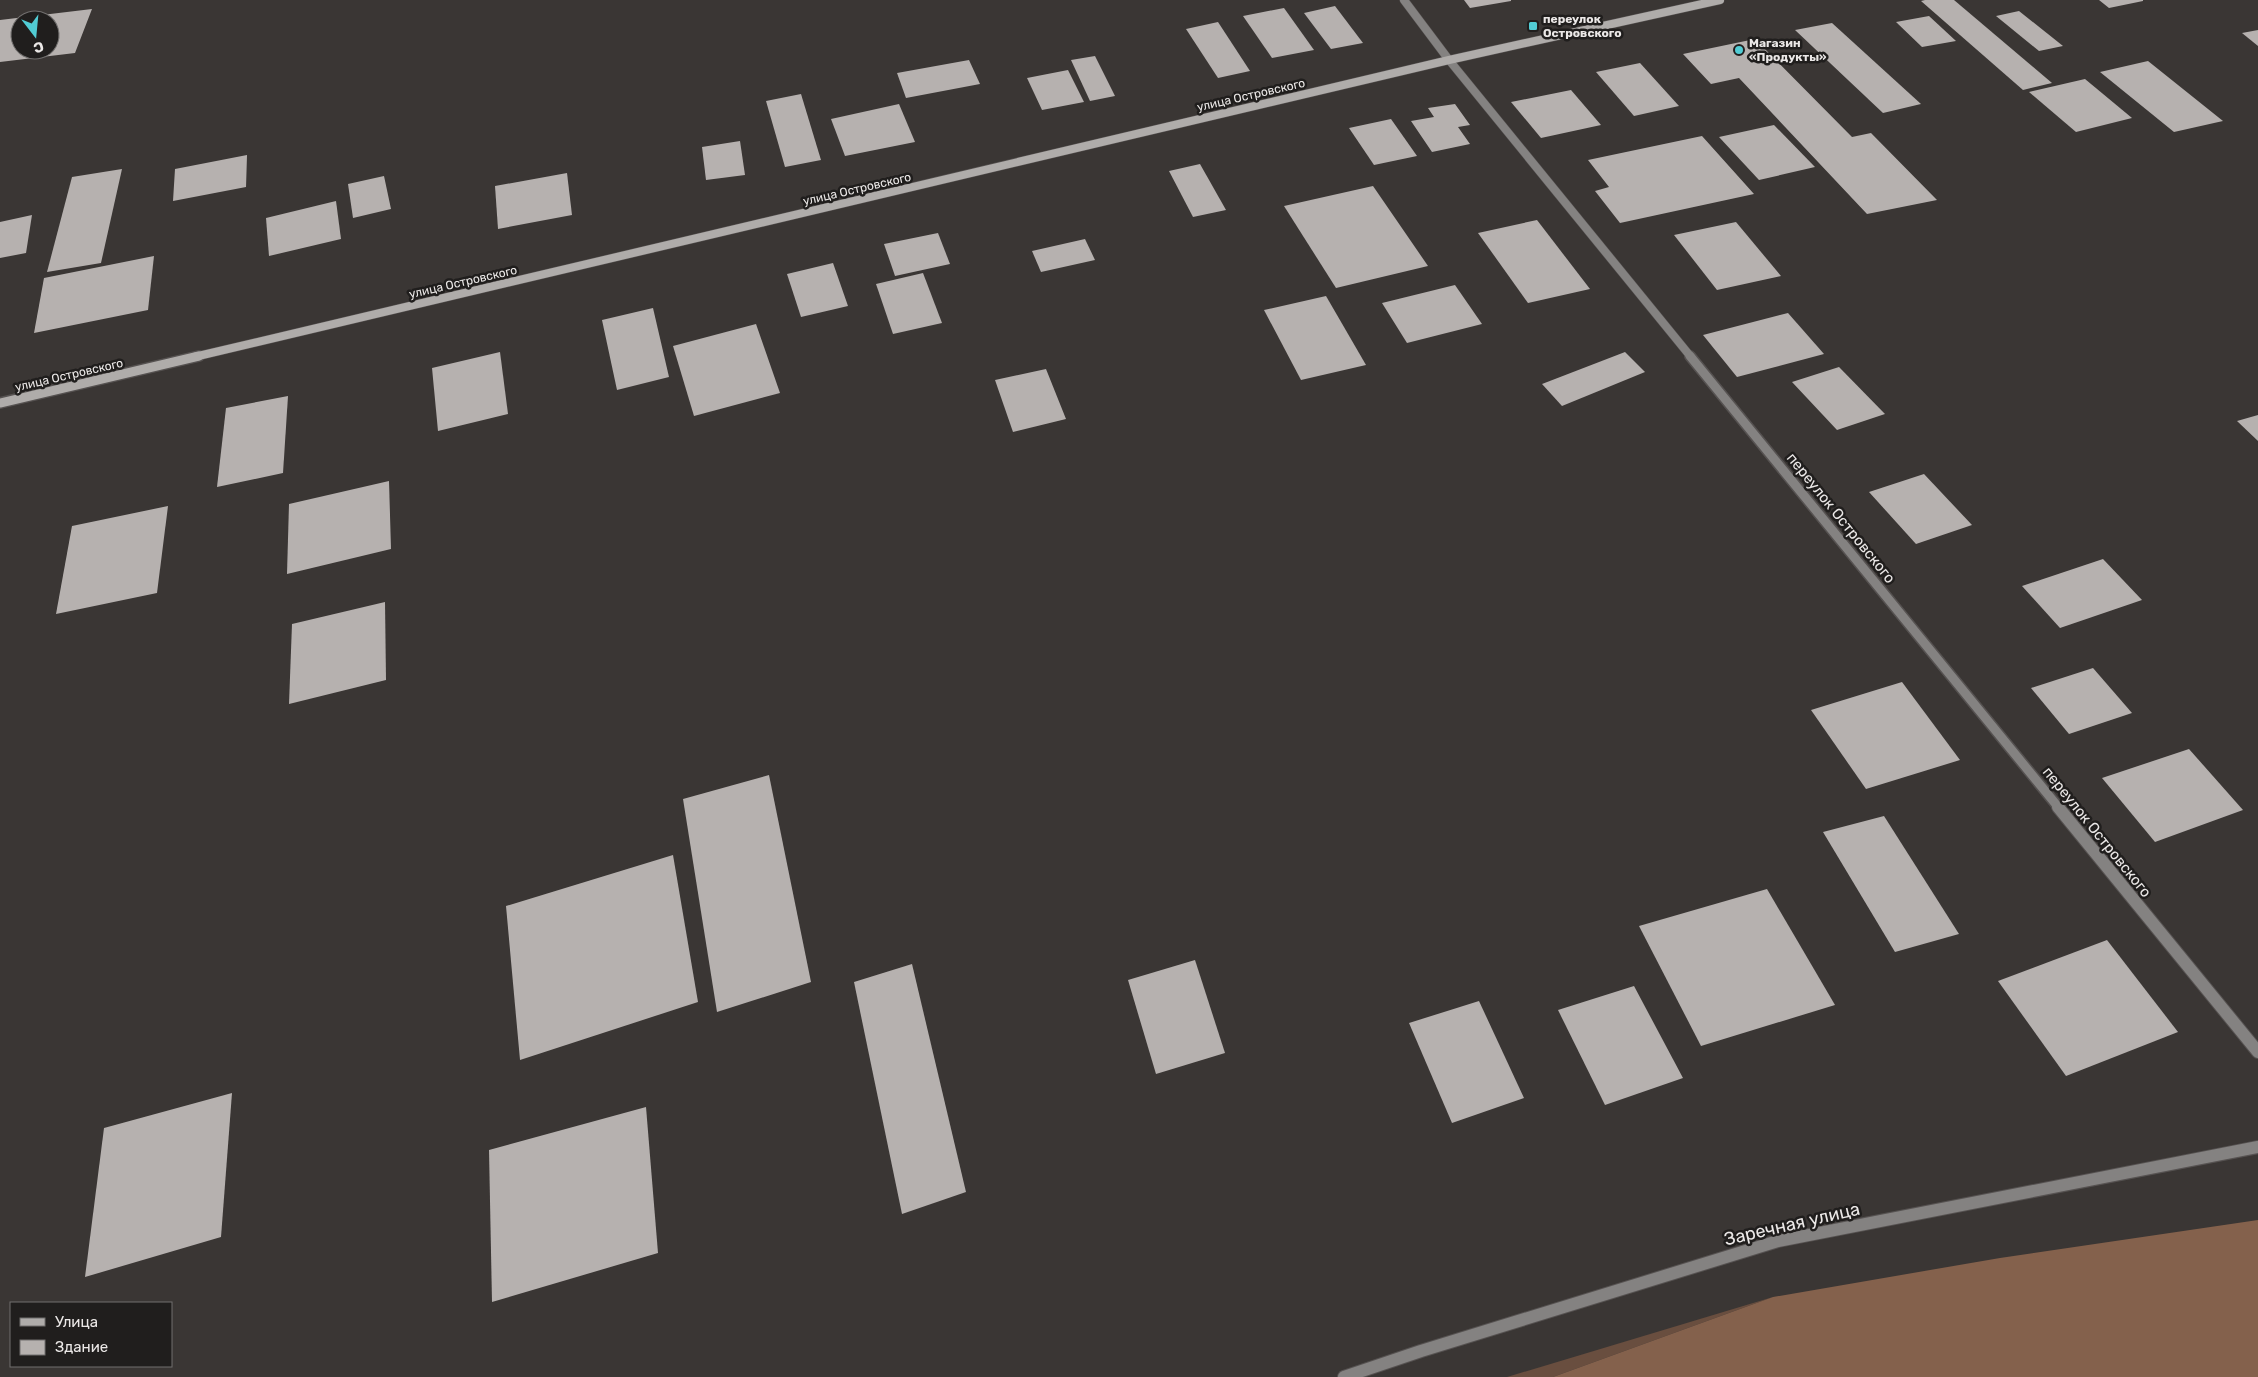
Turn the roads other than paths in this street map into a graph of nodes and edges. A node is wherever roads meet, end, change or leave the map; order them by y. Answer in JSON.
{"nodes":[{"id":1,"x":1404,"y":0,"type":"edge"},
{"id":2,"x":1720,"y":0,"type":"edge"},
{"id":3,"x":1449,"y":60,"type":"junction"},
{"id":4,"x":0,"y":403,"type":"edge"},
{"id":5,"x":2258,"y":1052,"type":"edge"},
{"id":6,"x":2258,"y":1147,"type":"edge"},
{"id":7,"x":1344,"y":1377,"type":"edge"}],
"edges":[{"from":1,"to":3,"type":"street","name":"переулок Островского"},
{"from":2,"to":3,"type":"street","name":"улица Островского"},
{"from":3,"to":4,"type":"street","name":"улица Островского"},
{"from":3,"to":5,"type":"street","name":"переулок Островского"},
{"from":6,"to":7,"type":"street","name":"Заречная улица"}]}
